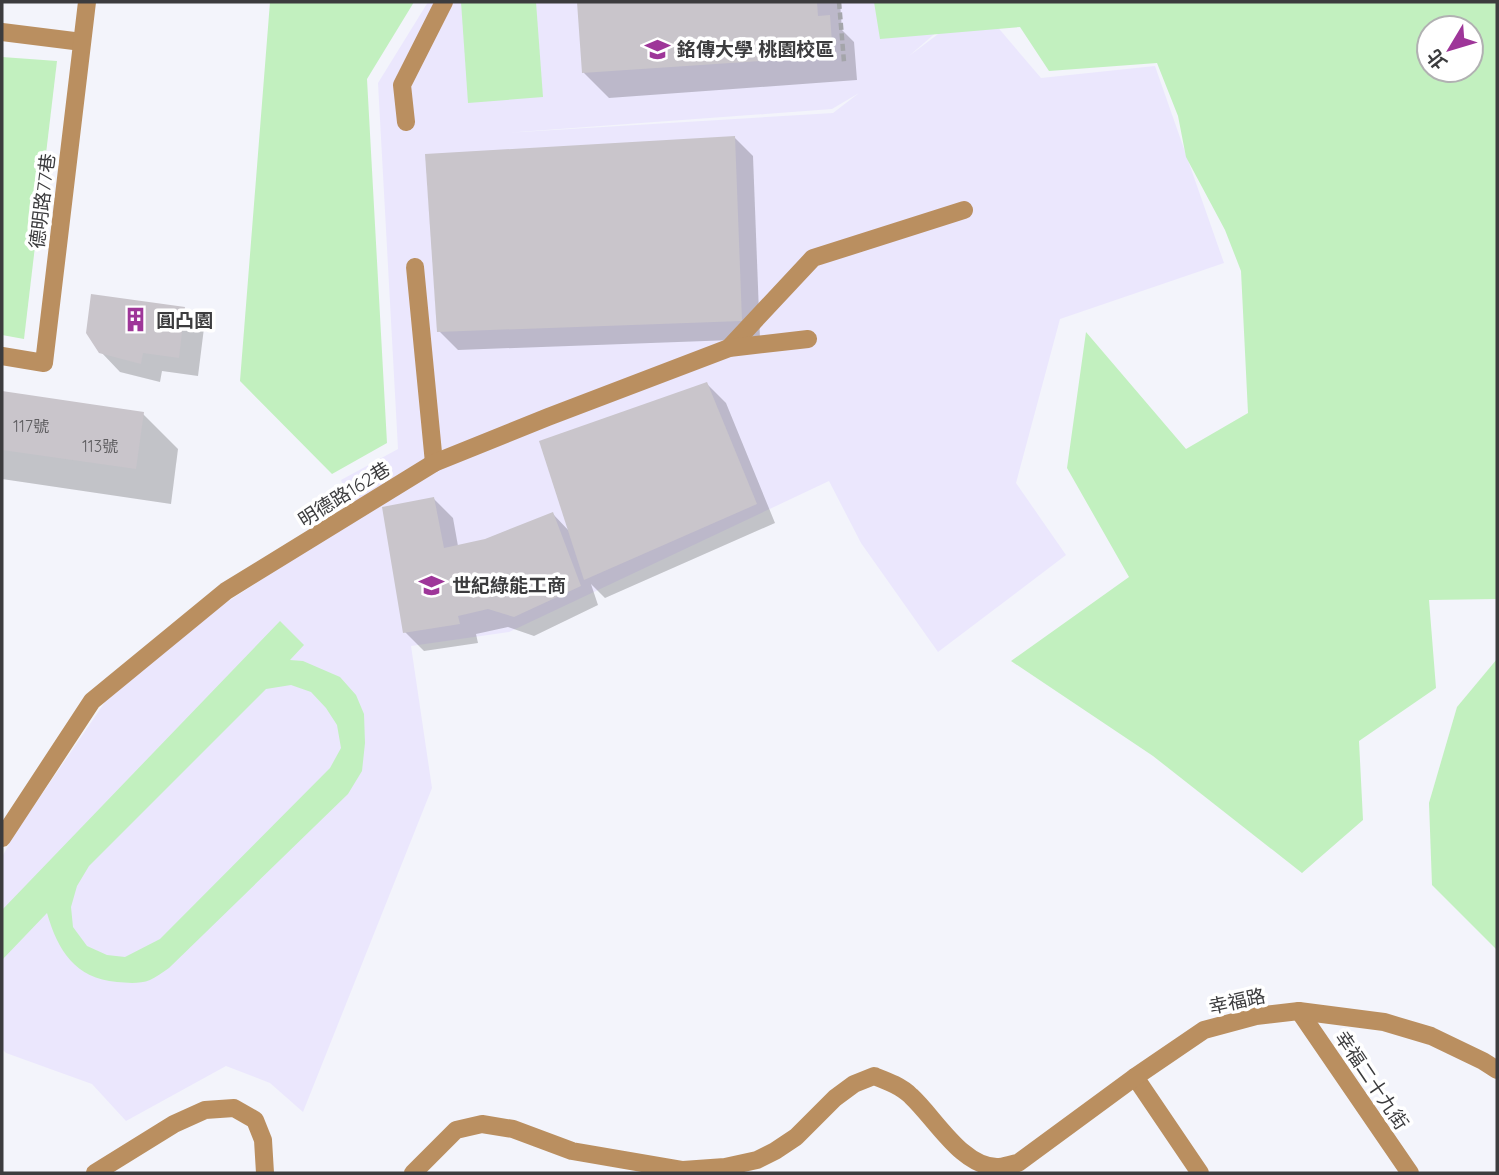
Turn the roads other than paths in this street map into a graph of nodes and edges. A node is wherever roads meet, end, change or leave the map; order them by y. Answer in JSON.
{"nodes":[{"id":1,"x":87,"y":2,"type":"edge"},
{"id":2,"x":444,"y":2,"type":"edge"},
{"id":3,"x":2,"y":32,"type":"edge"},
{"id":4,"x":82,"y":42,"type":"junction"},
{"id":5,"x":406,"y":122,"type":"dead end"},
{"id":6,"x":964,"y":210,"type":"dead end"},
{"id":7,"x":415,"y":267,"type":"dead end"},
{"id":8,"x":808,"y":339,"type":"dead end"},
{"id":9,"x":729,"y":348,"type":"junction"},
{"id":10,"x":2,"y":356,"type":"edge"},
{"id":11,"x":434,"y":463,"type":"junction"},
{"id":12,"x":2,"y":838,"type":"edge"},
{"id":13,"x":1299,"y":1011,"type":"junction"},
{"id":14,"x":1497,"y":1070,"type":"edge"},
{"id":15,"x":1135,"y":1077,"type":"junction"},
{"id":16,"x":1021,"y":1168,"type":"edge"},
{"id":17,"x":95,"y":1173,"type":"edge"},
{"id":18,"x":265,"y":1173,"type":"edge"},
{"id":19,"x":413,"y":1173,"type":"edge"},
{"id":20,"x":1200,"y":1173,"type":"edge"},
{"id":21,"x":1410,"y":1173,"type":"edge"}],
"edges":[{"from":1,"to":4,"type":"street","name":"德明路77巷"},
{"from":2,"to":5,"type":"street"},
{"from":3,"to":4,"type":"street"},
{"from":4,"to":10,"type":"street","name":"德明路77巷"},
{"from":6,"to":9,"type":"street"},
{"from":7,"to":11,"type":"street"},
{"from":8,"to":9,"type":"street","name":"明德路162巷"},
{"from":9,"to":11,"type":"street","name":"明德路162巷"},
{"from":11,"to":12,"type":"street","name":"明德路162巷"},
{"from":13,"to":14,"type":"street","name":"幸福路"},
{"from":13,"to":15,"type":"street","name":"幸福路"},
{"from":13,"to":21,"type":"street","name":"幸福二十九街"},
{"from":15,"to":16,"type":"street","name":"幸福路"},
{"from":15,"to":20,"type":"street"},
{"from":16,"to":19,"type":"street"},
{"from":17,"to":18,"type":"street"}]}
